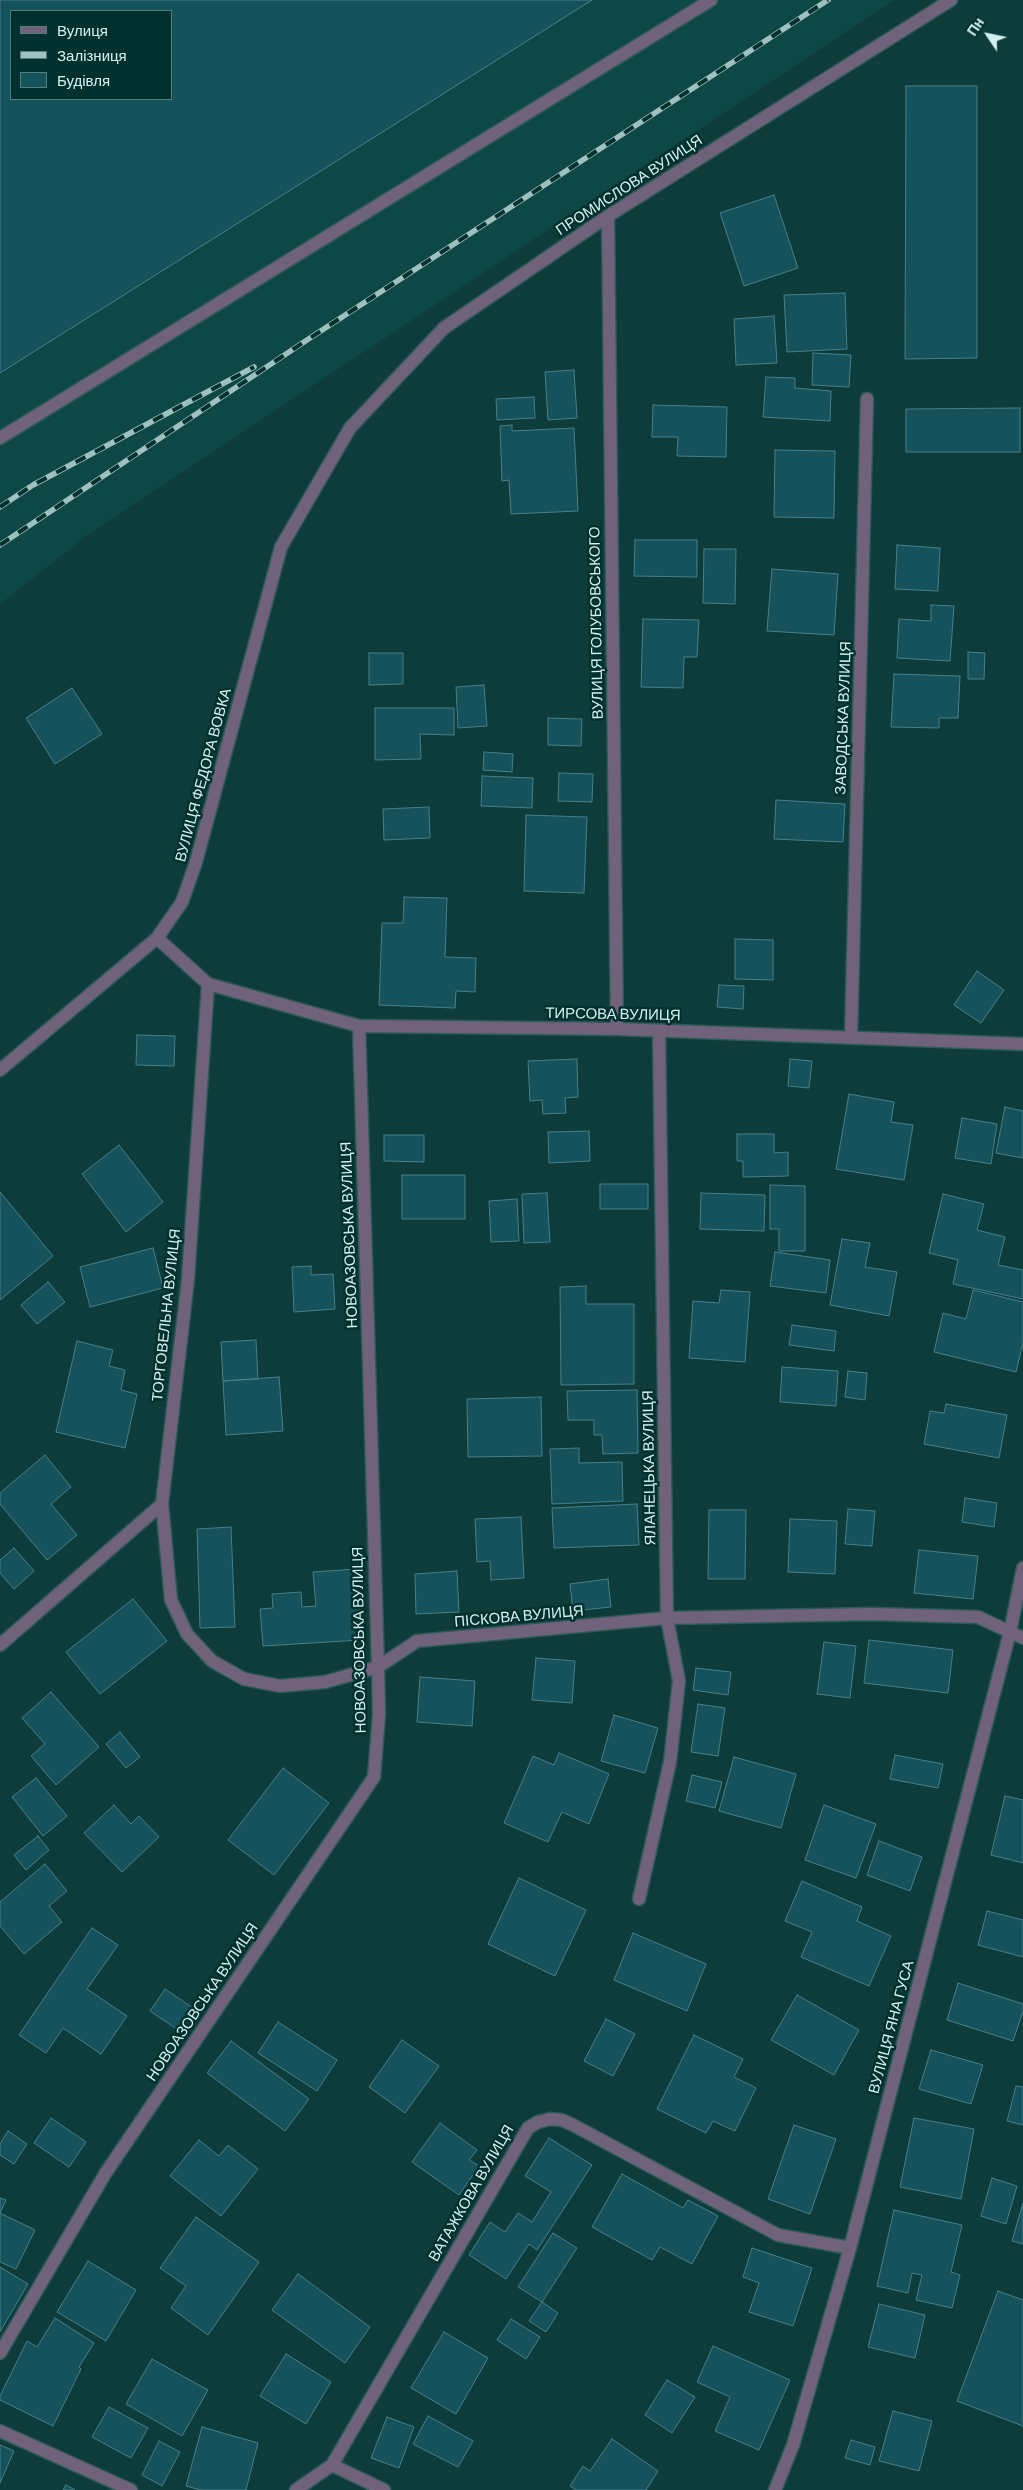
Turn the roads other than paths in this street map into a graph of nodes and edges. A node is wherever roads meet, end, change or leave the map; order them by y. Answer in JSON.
{"nodes":[{"id":1,"x":711,"y":0,"type":"edge"},
{"id":2,"x":951,"y":0,"type":"edge"},
{"id":3,"x":608,"y":216,"type":"junction"},
{"id":4,"x":867,"y":399,"type":"dead end"},
{"id":5,"x":350,"y":428,"type":"joint"},
{"id":6,"x":0,"y":438,"type":"edge"},
{"id":7,"x":157,"y":938,"type":"junction"},
{"id":8,"x":208,"y":984,"type":"junction"},
{"id":9,"x":359,"y":1026,"type":"junction"},
{"id":10,"x":617,"y":1029,"type":"junction"},
{"id":11,"x":659,"y":1031,"type":"junction"},
{"id":12,"x":851,"y":1037,"type":"junction"},
{"id":13,"x":1023,"y":1044,"type":"edge"},
{"id":14,"x":0,"y":1070,"type":"edge"},
{"id":15,"x":162,"y":1504,"type":"junction"},
{"id":16,"x":1023,"y":1568,"type":"edge"},
{"id":17,"x":667,"y":1618,"type":"junction"},
{"id":18,"x":1010,"y":1632,"type":"junction"},
{"id":19,"x":1023,"y":1638,"type":"edge"},
{"id":20,"x":0,"y":1645,"type":"edge"},
{"id":21,"x":378,"y":1667,"type":"junction"},
{"id":22,"x":639,"y":1899,"type":"dead end"},
{"id":23,"x":850,"y":2248,"type":"junction"},
{"id":24,"x":0,"y":2353,"type":"edge"},
{"id":25,"x":0,"y":2431,"type":"edge"},
{"id":26,"x":332,"y":2465,"type":"junction"},
{"id":27,"x":132,"y":2490,"type":"edge"},
{"id":28,"x":296,"y":2490,"type":"edge"},
{"id":29,"x":384,"y":2490,"type":"edge"},
{"id":30,"x":775,"y":2490,"type":"edge"}],
"edges":[{"from":1,"to":6,"type":"street"},
{"from":2,"to":3,"type":"street","name":"ПРОМИСЛОВА ВУЛИЦЯ"},
{"from":3,"to":5,"type":"street","name":"ПРОМИСЛОВА ВУЛИЦЯ"},
{"from":3,"to":10,"type":"street","name":"ВУЛИЦЯ ГОЛУБОВСЬКОГО"},
{"from":4,"to":12,"type":"street","name":"ЗАВОДСЬКА ВУЛИЦЯ"},
{"from":5,"to":7,"type":"street","name":"ВУЛИЦЯ ФЕДОРА ВОВКА"},
{"from":7,"to":8,"type":"street"},
{"from":7,"to":14,"type":"street","name":"ВУЛИЦЯ ФЕДОРА ВОВКА"},
{"from":8,"to":9,"type":"street","name":"ТИРСОВА ВУЛИЦЯ"},
{"from":8,"to":15,"type":"street","name":"ТОРГОВЕЛЬНА ВУЛИЦЯ"},
{"from":9,"to":10,"type":"street","name":"ТИРСОВА ВУЛИЦЯ"},
{"from":9,"to":21,"type":"street","name":"НОВОАЗОВСЬКА ВУЛИЦЯ"},
{"from":10,"to":11,"type":"street","name":"ТИРСОВА ВУЛИЦЯ"},
{"from":11,"to":12,"type":"street","name":"ТИРСОВА ВУЛИЦЯ"},
{"from":11,"to":17,"type":"street","name":"ЯЛАНЕЦЬКА ВУЛИЦЯ"},
{"from":12,"to":13,"type":"street","name":"ТИРСОВА ВУЛИЦЯ"},
{"from":15,"to":20,"type":"street"},
{"from":15,"to":21,"type":"street","name":"ПІСКОВА ВУЛИЦЯ"},
{"from":16,"to":18,"type":"street","name":"ВУЛИЦЯ ЯНА ГУСА"},
{"from":17,"to":18,"type":"street","name":"ПІСКОВА ВУЛИЦЯ"},
{"from":17,"to":21,"type":"street","name":"ПІСКОВА ВУЛИЦЯ"},
{"from":17,"to":22,"type":"street","name":"ЯЛАНЕЦЬКА ВУЛИЦЯ"},
{"from":18,"to":19,"type":"street","name":"ПІСКОВА ВУЛИЦЯ"},
{"from":18,"to":23,"type":"street","name":"ВУЛИЦЯ ЯНА ГУСА"},
{"from":21,"to":24,"type":"street","name":"НОВОАЗОВСЬКА ВУЛИЦЯ"},
{"from":23,"to":26,"type":"street","name":"ВАТАЖКОВА ВУЛИЦЯ"},
{"from":23,"to":30,"type":"street","name":"ВУЛИЦЯ ЯНА ГУСА"},
{"from":25,"to":27,"type":"street"},
{"from":26,"to":28,"type":"street","name":"ВАТАЖКОВА ВУЛИЦЯ"},
{"from":26,"to":29,"type":"street"}]}
